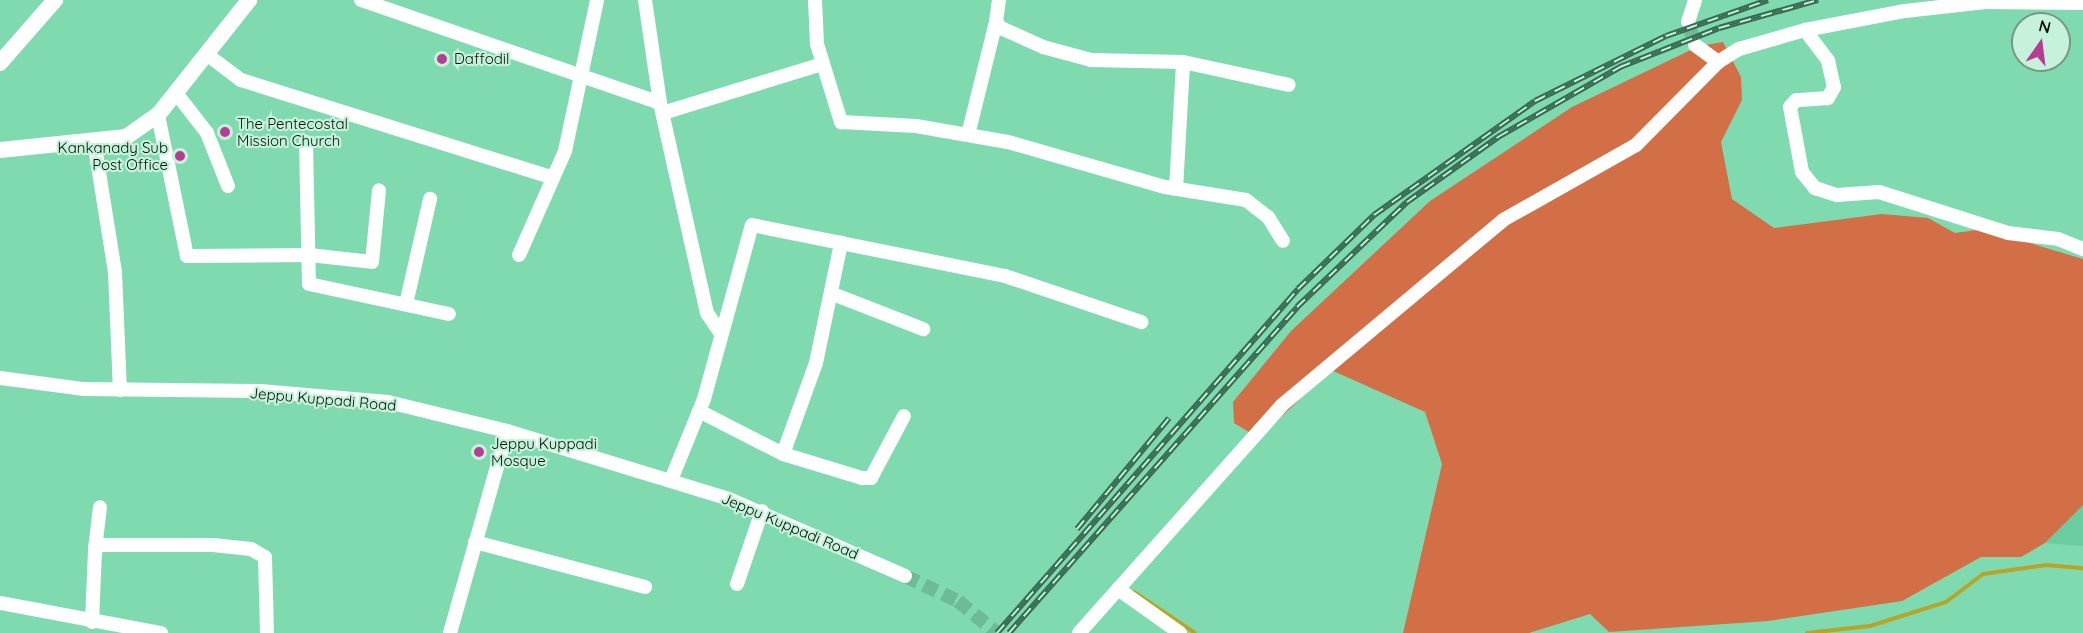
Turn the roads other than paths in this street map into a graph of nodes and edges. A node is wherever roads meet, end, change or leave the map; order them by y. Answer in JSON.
{"nodes":[{"id":1,"x":55,"y":0,"type":"edge"},
{"id":2,"x":249,"y":0,"type":"edge"},
{"id":3,"x":360,"y":0,"type":"edge"},
{"id":4,"x":597,"y":0,"type":"edge"},
{"id":5,"x":645,"y":0,"type":"edge"},
{"id":6,"x":815,"y":0,"type":"edge"},
{"id":7,"x":999,"y":0,"type":"edge"},
{"id":8,"x":1695,"y":0,"type":"edge"},
{"id":9,"x":2083,"y":3,"type":"edge"},
{"id":10,"x":996,"y":22,"type":"junction"},
{"id":11,"x":1688,"y":22,"type":"tunnel mouth"},
{"id":12,"x":1805,"y":30,"type":"junction"},
{"id":13,"x":1695,"y":45,"type":"tunnel mouth"},
{"id":14,"x":208,"y":56,"type":"junction"},
{"id":15,"x":1183,"y":62,"type":"junction"},
{"id":16,"x":1718,"y":62,"type":"junction"},
{"id":17,"x":0,"y":63,"type":"edge"},
{"id":18,"x":822,"y":64,"type":"junction"},
{"id":19,"x":583,"y":76,"type":"junction"},
{"id":20,"x":1289,"y":86,"type":"dead end"},
{"id":21,"x":176,"y":93,"type":"junction"},
{"id":22,"x":663,"y":108,"type":"junction"},
{"id":23,"x":158,"y":115,"type":"junction"},
{"id":24,"x":968,"y":135,"type":"junction"},
{"id":25,"x":94,"y":141,"type":"junction"},
{"id":26,"x":306,"y":142,"type":"dead end"},
{"id":27,"x":0,"y":150,"type":"edge"},
{"id":28,"x":553,"y":178,"type":"junction"},
{"id":29,"x":228,"y":186,"type":"dead end"},
{"id":30,"x":1176,"y":189,"type":"junction"},
{"id":31,"x":379,"y":190,"type":"dead end"},
{"id":32,"x":430,"y":199,"type":"dead end"},
{"id":33,"x":1282,"y":241,"type":"dead end"},
{"id":34,"x":841,"y":243,"type":"junction"},
{"id":35,"x":2083,"y":249,"type":"edge"},
{"id":36,"x":309,"y":255,"type":"junction"},
{"id":37,"x":519,"y":255,"type":"dead end"},
{"id":38,"x":833,"y":294,"type":"junction"},
{"id":39,"x":406,"y":304,"type":"junction"},
{"id":40,"x":449,"y":314,"type":"dead end"},
{"id":41,"x":1141,"y":322,"type":"dead end"},
{"id":42,"x":923,"y":329,"type":"dead end"},
{"id":43,"x":720,"y":332,"type":"junction"},
{"id":44,"x":0,"y":378,"type":"edge"},
{"id":45,"x":120,"y":390,"type":"junction"},
{"id":46,"x":699,"y":411,"type":"junction"},
{"id":47,"x":904,"y":416,"type":"dead end"},
{"id":48,"x":507,"y":431,"type":"junction"},
{"id":49,"x":783,"y":454,"type":"junction"},
{"id":50,"x":670,"y":480,"type":"junction"},
{"id":51,"x":100,"y":507,"type":"dead end"},
{"id":52,"x":762,"y":511,"type":"junction"},
{"id":53,"x":475,"y":542,"type":"junction"},
{"id":54,"x":95,"y":549,"type":"junction"},
{"id":55,"x":905,"y":576,"type":"tunnel mouth"},
{"id":56,"x":737,"y":584,"type":"dead end"},
{"id":57,"x":645,"y":587,"type":"dead end"},
{"id":58,"x":1118,"y":589,"type":"junction"},
{"id":59,"x":0,"y":603,"type":"edge"},
{"id":60,"x":92,"y":622,"type":"junction"},
{"id":61,"x":152,"y":632,"type":"edge"},
{"id":62,"x":267,"y":633,"type":"edge"},
{"id":63,"x":450,"y":633,"type":"edge"},
{"id":64,"x":1079,"y":633,"type":"edge"},
{"id":65,"x":1180,"y":633,"type":"edge"}],
"edges":[{"from":1,"to":17,"type":"main road"},
{"from":2,"to":14,"type":"main road"},
{"from":3,"to":19,"type":"street"},
{"from":4,"to":19,"type":"street"},
{"from":5,"to":22,"type":"street"},
{"from":6,"to":18,"type":"street"},
{"from":7,"to":10,"type":"street"},
{"from":8,"to":11,"type":"street"},
{"from":9,"to":12,"type":"street"},
{"from":10,"to":15,"type":"street"},
{"from":10,"to":24,"type":"street"},
{"from":12,"to":16,"type":"street"},
{"from":12,"to":35,"type":"street"},
{"from":13,"to":16,"type":"street"},
{"from":14,"to":21,"type":"main road"},
{"from":14,"to":28,"type":"street"},
{"from":15,"to":20,"type":"street"},
{"from":15,"to":30,"type":"street"},
{"from":16,"to":58,"type":"street"},
{"from":18,"to":22,"type":"street"},
{"from":18,"to":24,"type":"street"},
{"from":19,"to":22,"type":"street"},
{"from":19,"to":28,"type":"street"},
{"from":21,"to":23,"type":"main road"},
{"from":21,"to":29,"type":"street"},
{"from":22,"to":43,"type":"street"},
{"from":23,"to":25,"type":"main road"},
{"from":23,"to":36,"type":"street"},
{"from":24,"to":30,"type":"street"},
{"from":25,"to":27,"type":"main road"},
{"from":25,"to":45,"type":"street"},
{"from":26,"to":36,"type":"street"},
{"from":28,"to":37,"type":"street"},
{"from":30,"to":33,"type":"street"},
{"from":31,"to":36,"type":"street"},
{"from":32,"to":39,"type":"street"},
{"from":34,"to":38,"type":"street"},
{"from":34,"to":41,"type":"street"},
{"from":34,"to":43,"type":"street"},
{"from":36,"to":39,"type":"street"},
{"from":38,"to":42,"type":"street"},
{"from":38,"to":49,"type":"street"},
{"from":39,"to":40,"type":"street"},
{"from":43,"to":46,"type":"street"},
{"from":44,"to":45,"type":"street","name":"Jeppu Kuppadi Road"},
{"from":45,"to":48,"type":"street","name":"Jeppu Kuppadi Road"},
{"from":46,"to":49,"type":"street"},
{"from":46,"to":50,"type":"street"},
{"from":47,"to":49,"type":"street"},
{"from":48,"to":50,"type":"street","name":"Jeppu Kuppadi Road"},
{"from":48,"to":53,"type":"street"},
{"from":50,"to":52,"type":"street","name":"Jeppu Kuppadi Road"},
{"from":51,"to":54,"type":"street"},
{"from":52,"to":55,"type":"street","name":"Jeppu Kuppadi Road"},
{"from":52,"to":56,"type":"street"},
{"from":53,"to":57,"type":"street"},
{"from":53,"to":63,"type":"street"},
{"from":54,"to":60,"type":"street"},
{"from":54,"to":62,"type":"street"},
{"from":58,"to":64,"type":"street"},
{"from":58,"to":65,"type":"street"},
{"from":59,"to":60,"type":"street"},
{"from":60,"to":61,"type":"street"}]}
